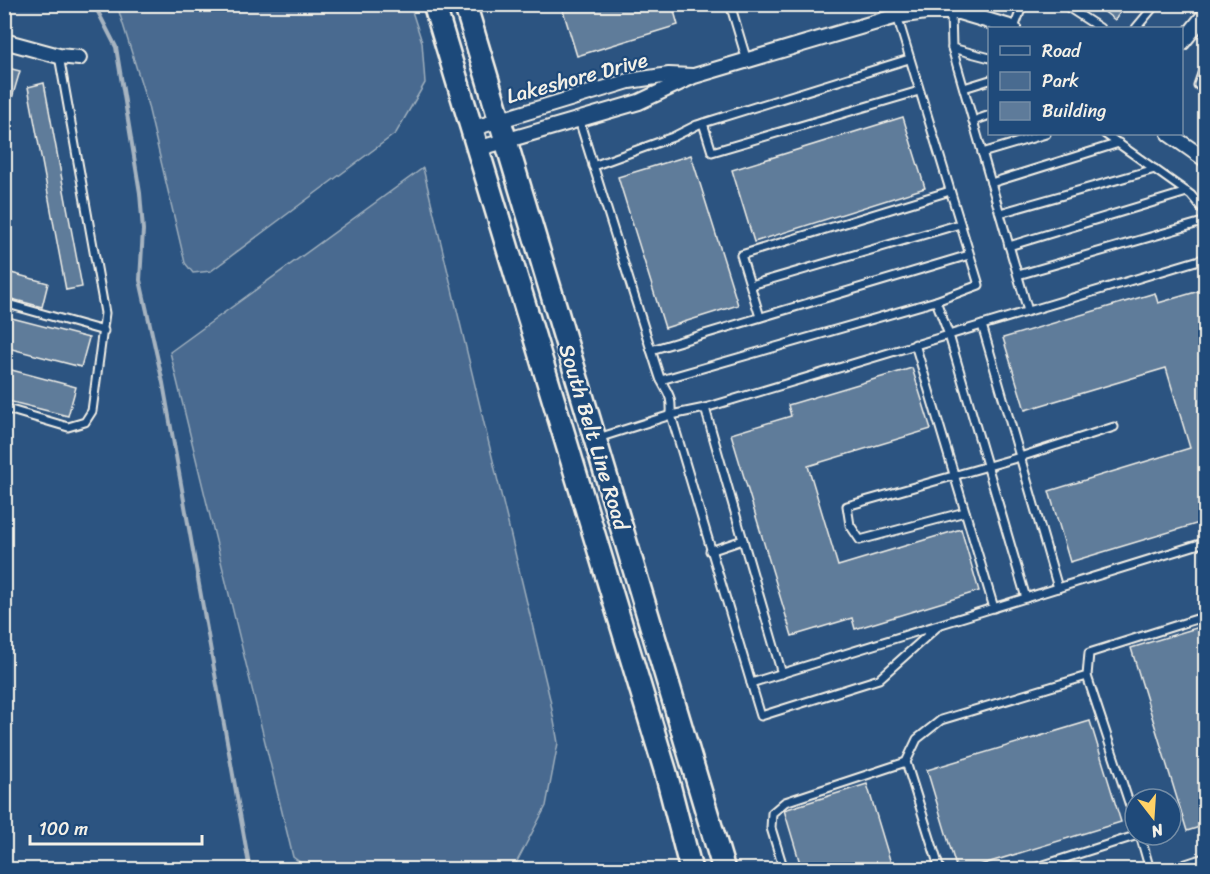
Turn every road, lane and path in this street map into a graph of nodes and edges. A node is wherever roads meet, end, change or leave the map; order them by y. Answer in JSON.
{"nodes":[{"id":1,"x":434,"y":4,"type":"edge"},
{"id":2,"x":465,"y":4,"type":"edge"},
{"id":3,"x":743,"y":4,"type":"edge"},
{"id":4,"x":1023,"y":4,"type":"edge"},
{"id":5,"x":1063,"y":4,"type":"edge"},
{"id":6,"x":1156,"y":4,"type":"edge"},
{"id":7,"x":731,"y":6,"type":"edge"},
{"id":8,"x":952,"y":8,"type":"edge"},
{"id":9,"x":1206,"y":13,"type":"edge"},
{"id":10,"x":897,"y":16,"type":"junction"},
{"id":11,"x":1010,"y":27,"type":"edge"},
{"id":12,"x":1013,"y":27,"type":"edge"},
{"id":13,"x":1098,"y":27,"type":"edge"},
{"id":14,"x":1137,"y":27,"type":"edge"},
{"id":15,"x":4,"y":41,"type":"edge"},
{"id":16,"x":1183,"y":42,"type":"edge"},
{"id":17,"x":952,"y":48,"type":"junction"},
{"id":18,"x":60,"y":56,"type":"junction"},
{"id":19,"x":988,"y":57,"type":"edge"},
{"id":20,"x":79,"y":58,"type":"dead end"},
{"id":21,"x":909,"y":58,"type":"junction"},
{"id":22,"x":747,"y":61,"type":"junction"},
{"id":23,"x":1206,"y":62,"type":"edge"},
{"id":24,"x":694,"y":76,"type":"junction"},
{"id":25,"x":988,"y":81,"type":"edge"},
{"id":26,"x":964,"y":88,"type":"junction"},
{"id":27,"x":919,"y":91,"type":"junction"},
{"id":28,"x":1206,"y":91,"type":"edge"},
{"id":29,"x":988,"y":117,"type":"edge"},
{"id":30,"x":579,"y":120,"type":"junction"},
{"id":31,"x":973,"y":121,"type":"junction"},
{"id":32,"x":703,"y":123,"type":"junction"},
{"id":33,"x":503,"y":131,"type":"junction"},
{"id":34,"x":1043,"y":135,"type":"edge"},
{"id":35,"x":1107,"y":135,"type":"edge"},
{"id":36,"x":1170,"y":135,"type":"edge"},
{"id":37,"x":474,"y":139,"type":"junction"},
{"id":38,"x":1119,"y":143,"type":"junction"},
{"id":39,"x":982,"y":153,"type":"junction"},
{"id":40,"x":1206,"y":160,"type":"edge"},
{"id":41,"x":593,"y":166,"type":"junction"},
{"id":42,"x":1155,"y":169,"type":"junction"},
{"id":43,"x":991,"y":183,"type":"junction"},
{"id":44,"x":950,"y":191,"type":"junction"},
{"id":45,"x":1188,"y":192,"type":"junction"},
{"id":46,"x":1000,"y":213,"type":"junction"},
{"id":47,"x":1206,"y":213,"type":"edge"},
{"id":48,"x":1206,"y":221,"type":"edge"},
{"id":49,"x":960,"y":224,"type":"junction"},
{"id":50,"x":1010,"y":246,"type":"junction"},
{"id":51,"x":969,"y":255,"type":"junction"},
{"id":52,"x":1206,"y":258,"type":"edge"},
{"id":53,"x":1018,"y":275,"type":"junction"},
{"id":54,"x":751,"y":285,"type":"junction"},
{"id":55,"x":936,"y":301,"type":"junction"},
{"id":56,"x":4,"y":303,"type":"edge"},
{"id":57,"x":1028,"y":311,"type":"junction"},
{"id":58,"x":760,"y":317,"type":"junction"},
{"id":59,"x":982,"y":326,"type":"junction"},
{"id":60,"x":104,"y":331,"type":"junction"},
{"id":61,"x":949,"y":335,"type":"junction"},
{"id":62,"x":915,"y":344,"type":"junction"},
{"id":63,"x":651,"y":350,"type":"junction"},
{"id":64,"x":661,"y":380,"type":"junction"},
{"id":65,"x":4,"y":408,"type":"edge"},
{"id":66,"x":705,"y":408,"type":"junction"},
{"id":67,"x":671,"y":415,"type":"junction"},
{"id":68,"x":1114,"y":427,"type":"dead end"},
{"id":69,"x":594,"y":439,"type":"junction"},
{"id":70,"x":567,"y":447,"type":"junction"},
{"id":71,"x":1020,"y":457,"type":"junction"},
{"id":72,"x":987,"y":465,"type":"junction"},
{"id":73,"x":954,"y":475,"type":"junction"},
{"id":74,"x":965,"y":512,"type":"junction"},
{"id":75,"x":743,"y":540,"type":"junction"},
{"id":76,"x":1206,"y":542,"type":"edge"},
{"id":77,"x":710,"y":551,"type":"junction"},
{"id":78,"x":1058,"y":588,"type":"junction"},
{"id":79,"x":1026,"y":598,"type":"junction"},
{"id":80,"x":994,"y":608,"type":"junction"},
{"id":81,"x":1206,"y":616,"type":"edge"},
{"id":82,"x":938,"y":625,"type":"junction"},
{"id":83,"x":782,"y":674,"type":"junction"},
{"id":84,"x":1087,"y":676,"type":"junction"},
{"id":85,"x":751,"y":683,"type":"junction"},
{"id":86,"x":906,"y":762,"type":"junction"},
{"id":87,"x":1124,"y":787,"type":"edge"},
{"id":88,"x":1123,"y":840,"type":"edge"},
{"id":89,"x":1143,"y":847,"type":"edge"},
{"id":90,"x":1206,"y":861,"type":"edge"},
{"id":91,"x":691,"y":870,"type":"edge"},
{"id":92,"x":724,"y":870,"type":"edge"},
{"id":93,"x":784,"y":870,"type":"edge"},
{"id":94,"x":940,"y":870,"type":"edge"},
{"id":95,"x":1029,"y":870,"type":"edge"},
{"id":96,"x":1150,"y":870,"type":"edge"},
{"id":97,"x":1179,"y":870,"type":"edge"}],
"edges":[{"from":1,"to":37,"type":"main road","name":"South Belt Line Road"},
{"from":2,"to":33,"type":"main road","name":"South Belt Line Road"},
{"from":3,"to":7,"type":"lane"},
{"from":4,"to":12,"type":"lane"},
{"from":5,"to":13,"type":"lane"},
{"from":6,"to":14,"type":"lane"},
{"from":7,"to":22,"type":"lane"},
{"from":8,"to":10,"type":"street","name":"Lakeshore Drive"},
{"from":8,"to":11,"type":"street","name":"Lakeshore Drive"},
{"from":8,"to":17,"type":"lane"},
{"from":9,"to":16,"type":"street"},
{"from":10,"to":21,"type":"lane"},
{"from":10,"to":22,"type":"street","name":"Lakeshore Drive"},
{"from":15,"to":18,"type":"street"},
{"from":17,"to":19,"type":"lane"},
{"from":17,"to":26,"type":"lane"},
{"from":18,"to":20,"type":"street"},
{"from":18,"to":60,"type":"lane"},
{"from":21,"to":27,"type":"lane"},
{"from":21,"to":32,"type":"lane"},
{"from":22,"to":24,"type":"street","name":"Lakeshore Drive"},
{"from":23,"to":28,"type":"lane"},
{"from":24,"to":30,"type":"street","name":"Lakeshore Drive"},
{"from":24,"to":33,"type":"street","name":"Lakeshore Drive"},
{"from":25,"to":26,"type":"lane"},
{"from":26,"to":31,"type":"lane"},
{"from":27,"to":32,"type":"lane"},
{"from":27,"to":44,"type":"lane"},
{"from":29,"to":31,"type":"lane"},
{"from":30,"to":33,"type":"street","name":"Lakeshore Drive"},
{"from":30,"to":41,"type":"lane"},
{"from":31,"to":39,"type":"lane"},
{"from":32,"to":41,"type":"lane"},
{"from":33,"to":37,"type":"street","name":"Lakeshore Drive"},
{"from":33,"to":37,"type":"street","name":"Lakeshore Drive"},
{"from":33,"to":69,"type":"main road","name":"South Belt Line Road"},
{"from":34,"to":39,"type":"lane"},
{"from":35,"to":38,"type":"lane"},
{"from":36,"to":40,"type":"street"},
{"from":37,"to":70,"type":"main road","name":"South Belt Line Road"},
{"from":38,"to":42,"type":"lane"},
{"from":38,"to":43,"type":"lane"},
{"from":39,"to":43,"type":"lane"},
{"from":41,"to":63,"type":"lane"},
{"from":42,"to":45,"type":"lane"},
{"from":42,"to":46,"type":"lane"},
{"from":43,"to":46,"type":"lane"},
{"from":44,"to":49,"type":"lane"},
{"from":44,"to":54,"type":"lane"},
{"from":45,"to":47,"type":"lane"},
{"from":45,"to":50,"type":"lane"},
{"from":46,"to":50,"type":"lane"},
{"from":48,"to":53,"type":"lane"},
{"from":49,"to":51,"type":"lane"},
{"from":49,"to":54,"type":"lane"},
{"from":50,"to":53,"type":"lane"},
{"from":51,"to":55,"type":"lane"},
{"from":51,"to":58,"type":"lane"},
{"from":52,"to":57,"type":"lane"},
{"from":53,"to":57,"type":"lane"},
{"from":54,"to":58,"type":"lane"},
{"from":55,"to":61,"type":"lane"},
{"from":55,"to":64,"type":"lane"},
{"from":56,"to":60,"type":"lane"},
{"from":57,"to":59,"type":"lane"},
{"from":58,"to":63,"type":"lane"},
{"from":59,"to":61,"type":"lane"},
{"from":59,"to":71,"type":"lane"},
{"from":60,"to":65,"type":"lane"},
{"from":61,"to":62,"type":"lane"},
{"from":61,"to":72,"type":"lane"},
{"from":62,"to":66,"type":"lane"},
{"from":62,"to":73,"type":"lane"},
{"from":63,"to":64,"type":"lane"},
{"from":64,"to":67,"type":"lane"},
{"from":66,"to":67,"type":"lane"},
{"from":66,"to":75,"type":"lane"},
{"from":67,"to":69,"type":"lane"},
{"from":67,"to":77,"type":"lane"},
{"from":68,"to":71,"type":"lane"},
{"from":69,"to":70,"type":"main road"},
{"from":69,"to":92,"type":"main road","name":"South Belt Line Road"},
{"from":70,"to":91,"type":"main road","name":"South Belt Line Road"},
{"from":71,"to":72,"type":"lane"},
{"from":71,"to":78,"type":"lane"},
{"from":72,"to":73,"type":"lane"},
{"from":72,"to":79,"type":"lane"},
{"from":73,"to":74,"type":"lane"},
{"from":73,"to":74,"type":"lane"},
{"from":74,"to":80,"type":"lane"},
{"from":75,"to":77,"type":"lane"},
{"from":75,"to":83,"type":"lane"},
{"from":76,"to":78,"type":"lane"},
{"from":77,"to":85,"type":"lane"},
{"from":78,"to":79,"type":"lane"},
{"from":79,"to":80,"type":"lane"},
{"from":80,"to":82,"type":"lane"},
{"from":81,"to":84,"type":"lane"},
{"from":82,"to":83,"type":"lane"},
{"from":82,"to":85,"type":"lane"},
{"from":83,"to":85,"type":"lane"},
{"from":84,"to":86,"type":"lane"},
{"from":84,"to":87,"type":"lane"},
{"from":86,"to":93,"type":"lane"},
{"from":86,"to":94,"type":"lane"},
{"from":88,"to":95,"type":"lane"},
{"from":89,"to":96,"type":"lane"},
{"from":90,"to":97,"type":"street"}]}
